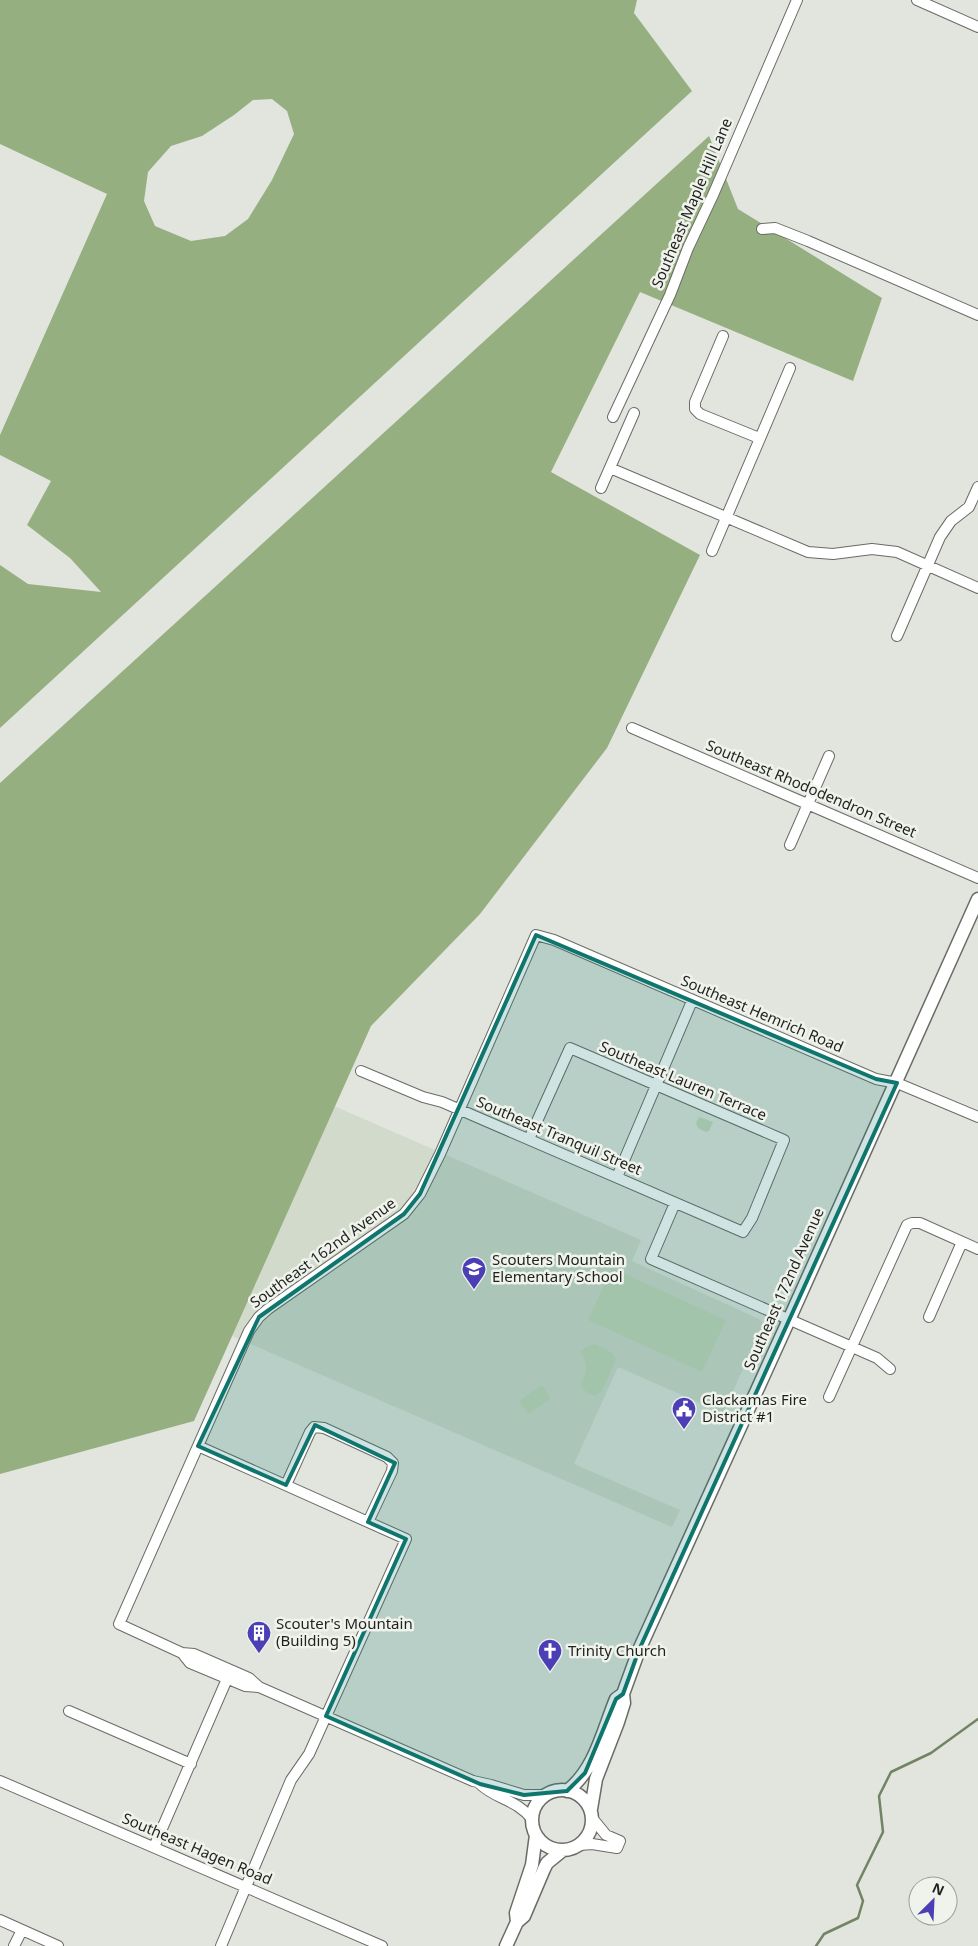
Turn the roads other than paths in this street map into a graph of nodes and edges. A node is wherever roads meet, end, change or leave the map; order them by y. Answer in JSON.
{"nodes":[{"id":1,"x":797,"y":0,"type":"edge"},
{"id":2,"x":917,"y":0,"type":"edge"},
{"id":3,"x":978,"y":27,"type":"edge"},
{"id":4,"x":762,"y":229,"type":"dead end"},
{"id":5,"x":978,"y":315,"type":"edge"},
{"id":6,"x":723,"y":336,"type":"dead end"},
{"id":7,"x":790,"y":368,"type":"dead end"},
{"id":8,"x":634,"y":414,"type":"dead end"},
{"id":9,"x":613,"y":418,"type":"dead end"},
{"id":10,"x":759,"y":438,"type":"junction"},
{"id":11,"x":610,"y":468,"type":"junction"},
{"id":12,"x":601,"y":488,"type":"dead end"},
{"id":13,"x":978,"y":488,"type":"edge"},
{"id":14,"x":726,"y":517,"type":"junction"},
{"id":15,"x":712,"y":550,"type":"dead end"},
{"id":16,"x":928,"y":566,"type":"junction"},
{"id":17,"x":978,"y":588,"type":"edge"},
{"id":18,"x":897,"y":636,"type":"dead end"},
{"id":19,"x":632,"y":728,"type":"dead end"},
{"id":20,"x":829,"y":756,"type":"dead end"},
{"id":21,"x":808,"y":804,"type":"junction"},
{"id":22,"x":790,"y":845,"type":"dead end"},
{"id":23,"x":978,"y":878,"type":"edge"},
{"id":24,"x":978,"y":899,"type":"edge"},
{"id":25,"x":536,"y":935,"type":"joint"},
{"id":26,"x":692,"y":1001,"type":"junction"},
{"id":27,"x":361,"y":1071,"type":"dead end"},
{"id":28,"x":897,"y":1083,"type":"junction"},
{"id":29,"x":656,"y":1086,"type":"junction"},
{"id":30,"x":459,"y":1109,"type":"junction"},
{"id":31,"x":978,"y":1117,"type":"edge"},
{"id":32,"x":529,"y":1139,"type":"junction"},
{"id":33,"x":617,"y":1177,"type":"junction"},
{"id":34,"x":675,"y":1203,"type":"junction"},
{"id":35,"x":743,"y":1232,"type":"joint"},
{"id":36,"x":962,"y":1242,"type":"junction"},
{"id":37,"x":978,"y":1249,"type":"edge"},
{"id":38,"x":929,"y":1317,"type":"dead end"},
{"id":39,"x":788,"y":1319,"type":"junction"},
{"id":40,"x":852,"y":1347,"type":"junction"},
{"id":41,"x":890,"y":1369,"type":"dead end"},
{"id":42,"x":829,"y":1397,"type":"dead end"},
{"id":43,"x":198,"y":1446,"type":"junction"},
{"id":44,"x":286,"y":1486,"type":"junction"},
{"id":45,"x":368,"y":1522,"type":"junction"},
{"id":46,"x":182,"y":1653,"type":"junction"},
{"id":47,"x":228,"y":1679,"type":"junction"},
{"id":48,"x":259,"y":1687,"type":"junction"},
{"id":49,"x":623,"y":1694,"type":"junction"},
{"id":50,"x":69,"y":1711,"type":"dead end"},
{"id":51,"x":326,"y":1716,"type":"junction"},
{"id":52,"x":190,"y":1764,"type":"junction"},
{"id":53,"x":0,"y":1781,"type":"edge"},
{"id":54,"x":480,"y":1784,"type":"junction"},
{"id":55,"x":567,"y":1790,"type":"junction"},
{"id":56,"x":545,"y":1795,"type":"junction"},
{"id":57,"x":592,"y":1814,"type":"junction"},
{"id":58,"x":532,"y":1819,"type":"junction"},
{"id":59,"x":536,"y":1835,"type":"junction"},
{"id":60,"x":580,"y":1845,"type":"junction"},
{"id":61,"x":154,"y":1847,"type":"junction"},
{"id":62,"x":563,"y":1850,"type":"junction"},
{"id":63,"x":246,"y":1887,"type":"junction"},
{"id":64,"x":0,"y":1920,"type":"edge"},
{"id":65,"x":517,"y":1922,"type":"junction"},
{"id":66,"x":22,"y":1930,"type":"junction"},
{"id":67,"x":14,"y":1946,"type":"edge"},
{"id":68,"x":58,"y":1946,"type":"edge"},
{"id":69,"x":221,"y":1946,"type":"edge"},
{"id":70,"x":382,"y":1946,"type":"edge"},
{"id":71,"x":506,"y":1946,"type":"edge"}],
"edges":[{"from":1,"to":9,"type":"street","name":"Southeast Maple Hill Lane"},
{"from":2,"to":3,"type":"street"},
{"from":4,"to":5,"type":"street"},
{"from":6,"to":10,"type":"street"},
{"from":7,"to":10,"type":"street"},
{"from":8,"to":11,"type":"street"},
{"from":10,"to":14,"type":"street"},
{"from":11,"to":12,"type":"street"},
{"from":11,"to":14,"type":"street"},
{"from":13,"to":16,"type":"street"},
{"from":14,"to":15,"type":"street"},
{"from":14,"to":16,"type":"street"},
{"from":16,"to":17,"type":"street"},
{"from":16,"to":18,"type":"street"},
{"from":19,"to":21,"type":"street","name":"Southeast Rhododendron Street"},
{"from":20,"to":21,"type":"street"},
{"from":21,"to":22,"type":"street"},
{"from":21,"to":23,"type":"street","name":"Southeast Rhododendron Street"},
{"from":24,"to":28,"type":"main road","name":"Southeast 172nd Avenue"},
{"from":25,"to":26,"type":"street","name":"Southeast Hemrich Road"},
{"from":25,"to":30,"type":"street","name":"Southeast 162nd Avenue"},
{"from":26,"to":28,"type":"street","name":"Southeast Hemrich Road"},
{"from":26,"to":29,"type":"street"},
{"from":27,"to":30,"type":"street","name":"Southeast Tranquil Street"},
{"from":28,"to":31,"type":"street","name":"Southeast Hemrich Road"},
{"from":28,"to":39,"type":"main road","name":"Southeast 172nd Avenue"},
{"from":29,"to":32,"type":"street","name":"Southeast Lauren Terrace"},
{"from":29,"to":33,"type":"street"},
{"from":29,"to":35,"type":"street","name":"Southeast Lauren Terrace"},
{"from":30,"to":32,"type":"street","name":"Southeast Tranquil Street"},
{"from":30,"to":43,"type":"street","name":"Southeast 162nd Avenue"},
{"from":32,"to":33,"type":"street","name":"Southeast Tranquil Street"},
{"from":33,"to":34,"type":"street","name":"Southeast Tranquil Street"},
{"from":34,"to":35,"type":"street","name":"Southeast Tranquil Street"},
{"from":34,"to":39,"type":"street"},
{"from":36,"to":37,"type":"street"},
{"from":36,"to":38,"type":"street"},
{"from":36,"to":40,"type":"street"},
{"from":39,"to":40,"type":"street"},
{"from":39,"to":49,"type":"main road","name":"Southeast 172nd Avenue"},
{"from":40,"to":41,"type":"street"},
{"from":40,"to":42,"type":"street"},
{"from":43,"to":44,"type":"street"},
{"from":43,"to":46,"type":"street","name":"Southeast 162nd Avenue"},
{"from":44,"to":45,"type":"street"},
{"from":44,"to":45,"type":"street"},
{"from":45,"to":51,"type":"street"},
{"from":46,"to":47,"type":"street"},
{"from":46,"to":48,"type":"street"},
{"from":47,"to":48,"type":"street"},
{"from":47,"to":52,"type":"street"},
{"from":48,"to":51,"type":"street"},
{"from":49,"to":55,"type":"main road","name":"Southeast 172nd Avenue"},
{"from":49,"to":57,"type":"main road","name":"Southeast 172nd Avenue"},
{"from":50,"to":52,"type":"street"},
{"from":51,"to":54,"type":"street"},
{"from":51,"to":63,"type":"street"},
{"from":52,"to":61,"type":"street"},
{"from":53,"to":61,"type":"street","name":"Southeast Hagen Road"},
{"from":54,"to":56,"type":"street"},
{"from":54,"to":58,"type":"street"},
{"from":55,"to":56,"type":"main road"},
{"from":55,"to":57,"type":"main road"},
{"from":56,"to":58,"type":"main road"},
{"from":57,"to":60,"type":"main road","name":"Southeast 172nd Avenue"},
{"from":57,"to":60,"type":"street"},
{"from":58,"to":59,"type":"main road"},
{"from":59,"to":62,"type":"main road"},
{"from":59,"to":65,"type":"main road"},
{"from":60,"to":62,"type":"main road"},
{"from":61,"to":63,"type":"street","name":"Southeast Hagen Road"},
{"from":62,"to":65,"type":"main road"},
{"from":63,"to":69,"type":"street"},
{"from":63,"to":70,"type":"street","name":"Southeast Hagen Road"},
{"from":64,"to":66,"type":"street"},
{"from":65,"to":71,"type":"main road"},
{"from":66,"to":67,"type":"street"},
{"from":66,"to":68,"type":"street"}]}
